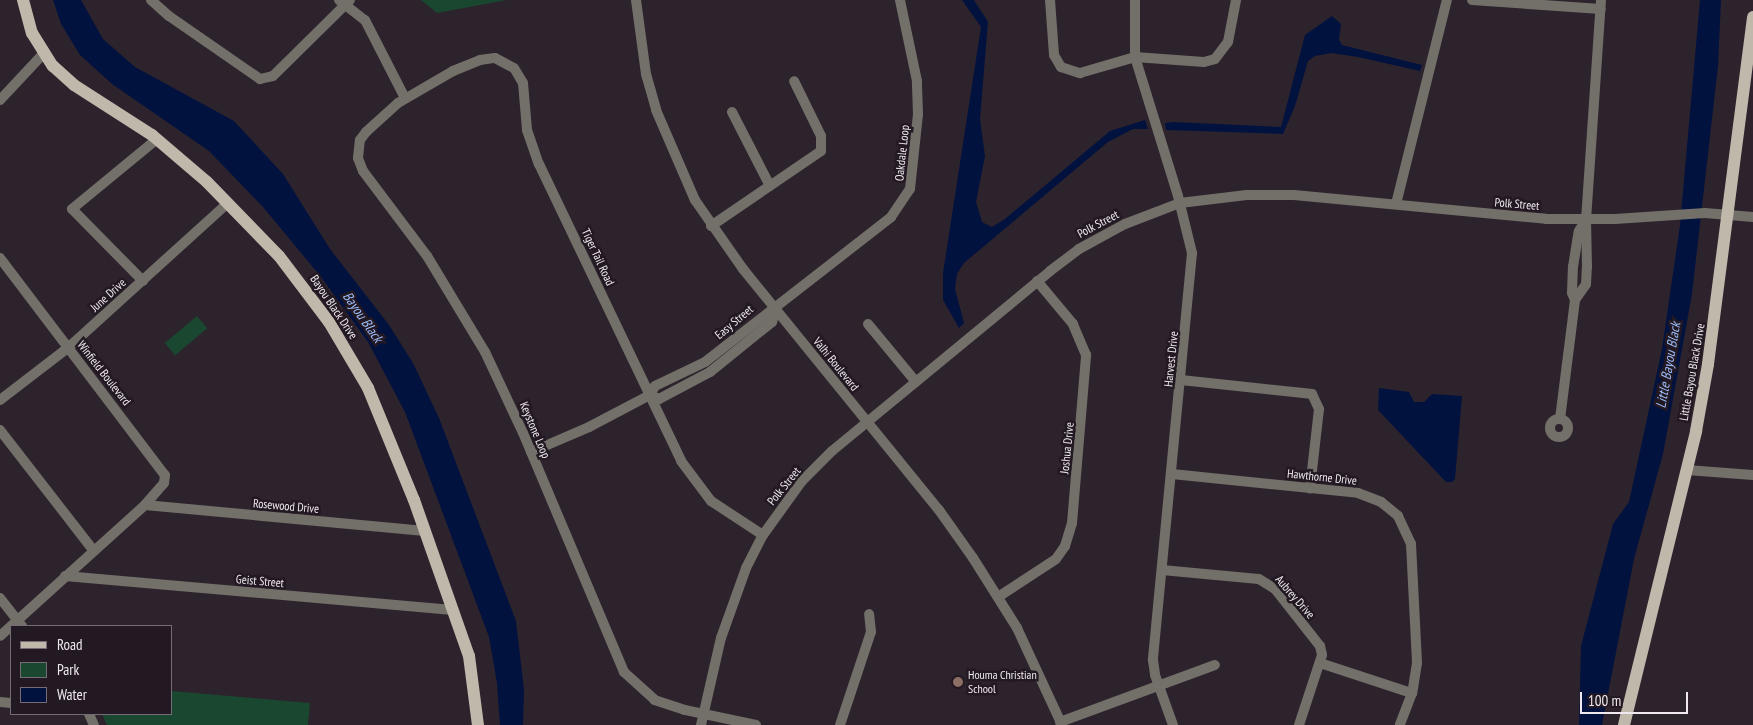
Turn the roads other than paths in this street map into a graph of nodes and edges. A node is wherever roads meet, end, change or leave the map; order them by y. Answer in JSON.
{"nodes":[{"id":1,"x":23,"y":0,"type":"edge"},
{"id":2,"x":151,"y":0,"type":"edge"},
{"id":3,"x":636,"y":0,"type":"edge"},
{"id":4,"x":900,"y":0,"type":"edge"},
{"id":5,"x":1050,"y":0,"type":"edge"},
{"id":6,"x":1136,"y":0,"type":"edge"},
{"id":7,"x":1236,"y":0,"type":"edge"},
{"id":8,"x":1447,"y":0,"type":"edge"},
{"id":9,"x":1472,"y":0,"type":"edge"},
{"id":10,"x":345,"y":2,"type":"edge"},
{"id":11,"x":1601,"y":5,"type":"edge"},
{"id":12,"x":1753,"y":17,"type":"edge"},
{"id":13,"x":44,"y":54,"type":"junction"},
{"id":14,"x":1135,"y":57,"type":"junction"},
{"id":15,"x":794,"y":81,"type":"dead end"},
{"id":16,"x":405,"y":98,"type":"junction"},
{"id":17,"x":0,"y":100,"type":"edge"},
{"id":18,"x":732,"y":112,"type":"dead end"},
{"id":19,"x":157,"y":139,"type":"junction"},
{"id":20,"x":770,"y":186,"type":"junction"},
{"id":21,"x":228,"y":203,"type":"junction"},
{"id":22,"x":1180,"y":203,"type":"junction"},
{"id":23,"x":1396,"y":204,"type":"junction"},
{"id":24,"x":1727,"y":214,"type":"junction"},
{"id":25,"x":1753,"y":217,"type":"edge"},
{"id":26,"x":1586,"y":220,"type":"junction"},
{"id":27,"x":711,"y":226,"type":"junction"},
{"id":28,"x":0,"y":258,"type":"edge"},
{"id":29,"x":1572,"y":273,"type":"junction"},
{"id":30,"x":1586,"y":275,"type":"junction"},
{"id":31,"x":143,"y":281,"type":"junction"},
{"id":32,"x":1037,"y":281,"type":"junction"},
{"id":33,"x":1575,"y":300,"type":"junction"},
{"id":34,"x":776,"y":309,"type":"junction"},
{"id":35,"x":868,"y":324,"type":"dead end"},
{"id":36,"x":69,"y":347,"type":"junction"},
{"id":37,"x":712,"y":357,"type":"junction"},
{"id":38,"x":718,"y":366,"type":"junction"},
{"id":39,"x":1181,"y":380,"type":"junction"},
{"id":40,"x":916,"y":382,"type":"junction"},
{"id":41,"x":650,"y":395,"type":"junction"},
{"id":42,"x":0,"y":400,"type":"edge"},
{"id":43,"x":1560,"y":419,"type":"dead end"},
{"id":44,"x":868,"y":422,"type":"junction"},
{"id":45,"x":0,"y":430,"type":"edge"},
{"id":46,"x":531,"y":452,"type":"junction"},
{"id":47,"x":1687,"y":470,"type":"junction"},
{"id":48,"x":1172,"y":474,"type":"junction"},
{"id":49,"x":1753,"y":475,"type":"edge"},
{"id":50,"x":1310,"y":488,"type":"junction"},
{"id":51,"x":145,"y":505,"type":"junction"},
{"id":52,"x":425,"y":531,"type":"junction"},
{"id":53,"x":763,"y":536,"type":"junction"},
{"id":54,"x":93,"y":550,"type":"junction"},
{"id":55,"x":1162,"y":570,"type":"junction"},
{"id":56,"x":65,"y":576,"type":"junction"},
{"id":57,"x":0,"y":598,"type":"edge"},
{"id":58,"x":998,"y":598,"type":"junction"},
{"id":59,"x":453,"y":610,"type":"junction"},
{"id":60,"x":868,"y":614,"type":"dead end"},
{"id":61,"x":20,"y":623,"type":"edge"},
{"id":62,"x":1320,"y":663,"type":"junction"},
{"id":63,"x":1215,"y":665,"type":"dead end"},
{"id":64,"x":1160,"y":687,"type":"junction"},
{"id":65,"x":1412,"y":693,"type":"junction"},
{"id":66,"x":704,"y":714,"type":"junction"},
{"id":67,"x":1061,"y":723,"type":"edge"},
{"id":68,"x":478,"y":725,"type":"edge"},
{"id":69,"x":701,"y":725,"type":"edge"},
{"id":70,"x":756,"y":725,"type":"edge"},
{"id":71,"x":840,"y":725,"type":"edge"},
{"id":72,"x":1173,"y":725,"type":"edge"},
{"id":73,"x":1299,"y":725,"type":"edge"},
{"id":74,"x":1400,"y":725,"type":"edge"},
{"id":75,"x":1624,"y":725,"type":"edge"}],
"edges":[{"from":1,"to":13,"type":"main road","name":"Bayou Black Drive"},
{"from":2,"to":10,"type":"street"},
{"from":3,"to":27,"type":"street","name":"Valhi Boulevard"},
{"from":4,"to":34,"type":"street","name":"Oakdale Loop"},
{"from":5,"to":14,"type":"street"},
{"from":6,"to":14,"type":"street","name":"Harvest Drive"},
{"from":7,"to":14,"type":"street"},
{"from":8,"to":23,"type":"street"},
{"from":9,"to":11,"type":"street"},
{"from":10,"to":16,"type":"street"},
{"from":11,"to":26,"type":"street"},
{"from":12,"to":24,"type":"main road","name":"Little Bayou Black Drive"},
{"from":13,"to":17,"type":"street"},
{"from":13,"to":19,"type":"main road","name":"Bayou Black Drive"},
{"from":14,"to":22,"type":"street","name":"Harvest Drive"},
{"from":15,"to":20,"type":"street"},
{"from":16,"to":41,"type":"street","name":"Tiger Tail Road"},
{"from":16,"to":46,"type":"street","name":"Keystone Loop"},
{"from":18,"to":20,"type":"street"},
{"from":19,"to":21,"type":"main road","name":"Bayou Black Drive"},
{"from":19,"to":31,"type":"street"},
{"from":20,"to":27,"type":"street"},
{"from":21,"to":31,"type":"street","name":"June Drive"},
{"from":21,"to":52,"type":"main road","name":"Bayou Black Drive"},
{"from":22,"to":23,"type":"street","name":"Polk Street"},
{"from":22,"to":32,"type":"street","name":"Polk Street"},
{"from":22,"to":39,"type":"street","name":"Harvest Drive"},
{"from":23,"to":26,"type":"street","name":"Polk Street"},
{"from":24,"to":25,"type":"street","name":"Polk Street"},
{"from":24,"to":26,"type":"street","name":"Polk Street"},
{"from":24,"to":47,"type":"main road","name":"Little Bayou Black Drive"},
{"from":26,"to":29,"type":"street"},
{"from":26,"to":30,"type":"street"},
{"from":27,"to":34,"type":"street","name":"Valhi Boulevard"},
{"from":28,"to":36,"type":"street","name":"Winfield Boulevard"},
{"from":29,"to":30,"type":"street"},
{"from":29,"to":33,"type":"street"},
{"from":30,"to":33,"type":"street"},
{"from":31,"to":36,"type":"street","name":"June Drive"},
{"from":32,"to":40,"type":"street","name":"Polk Street"},
{"from":32,"to":58,"type":"street","name":"Joshua Drive"},
{"from":33,"to":43,"type":"street"},
{"from":34,"to":37,"type":"street","name":"Easy Street"},
{"from":34,"to":38,"type":"street","name":"Easy Street"},
{"from":34,"to":44,"type":"street","name":"Valhi Boulevard"},
{"from":35,"to":40,"type":"street"},
{"from":36,"to":42,"type":"street","name":"June Drive"},
{"from":36,"to":51,"type":"street","name":"Winfield Boulevard"},
{"from":37,"to":38,"type":"street"},
{"from":37,"to":41,"type":"street","name":"Easy Street"},
{"from":38,"to":41,"type":"street","name":"Easy Street"},
{"from":39,"to":48,"type":"street","name":"Harvest Drive"},
{"from":39,"to":50,"type":"street"},
{"from":40,"to":44,"type":"street","name":"Polk Street"},
{"from":41,"to":46,"type":"street","name":"Easy Street"},
{"from":41,"to":53,"type":"street","name":"Tiger Tail Road"},
{"from":44,"to":53,"type":"street","name":"Polk Street"},
{"from":44,"to":58,"type":"street","name":"Valhi Boulevard"},
{"from":45,"to":54,"type":"street"},
{"from":46,"to":66,"type":"street","name":"Keystone Loop"},
{"from":47,"to":49,"type":"street"},
{"from":47,"to":75,"type":"main road","name":"Little Bayou Black Drive"},
{"from":48,"to":50,"type":"street","name":"Hawthorne Drive"},
{"from":48,"to":55,"type":"street","name":"Harvest Drive"},
{"from":50,"to":65,"type":"street","name":"Hawthorne Drive"},
{"from":51,"to":52,"type":"street","name":"Rosewood Drive"},
{"from":51,"to":54,"type":"street"},
{"from":52,"to":59,"type":"main road","name":"Bayou Black Drive"},
{"from":53,"to":66,"type":"street","name":"Polk Street"},
{"from":54,"to":56,"type":"street"},
{"from":55,"to":62,"type":"street","name":"Aubrey Drive"},
{"from":55,"to":64,"type":"street","name":"Harvest Drive"},
{"from":56,"to":59,"type":"street","name":"Geist Street"},
{"from":56,"to":61,"type":"street"},
{"from":57,"to":61,"type":"street"},
{"from":58,"to":67,"type":"street","name":"Valhi Boulevard"},
{"from":59,"to":68,"type":"main road","name":"Bayou Black Drive"},
{"from":60,"to":71,"type":"street"},
{"from":62,"to":65,"type":"street"},
{"from":62,"to":73,"type":"street"},
{"from":63,"to":64,"type":"street"},
{"from":64,"to":67,"type":"street"},
{"from":64,"to":72,"type":"street","name":"Harvest Drive"},
{"from":65,"to":74,"type":"street","name":"Hawthorne Drive"},
{"from":66,"to":69,"type":"street","name":"Polk Street"},
{"from":66,"to":70,"type":"street","name":"Keystone Loop"}]}
